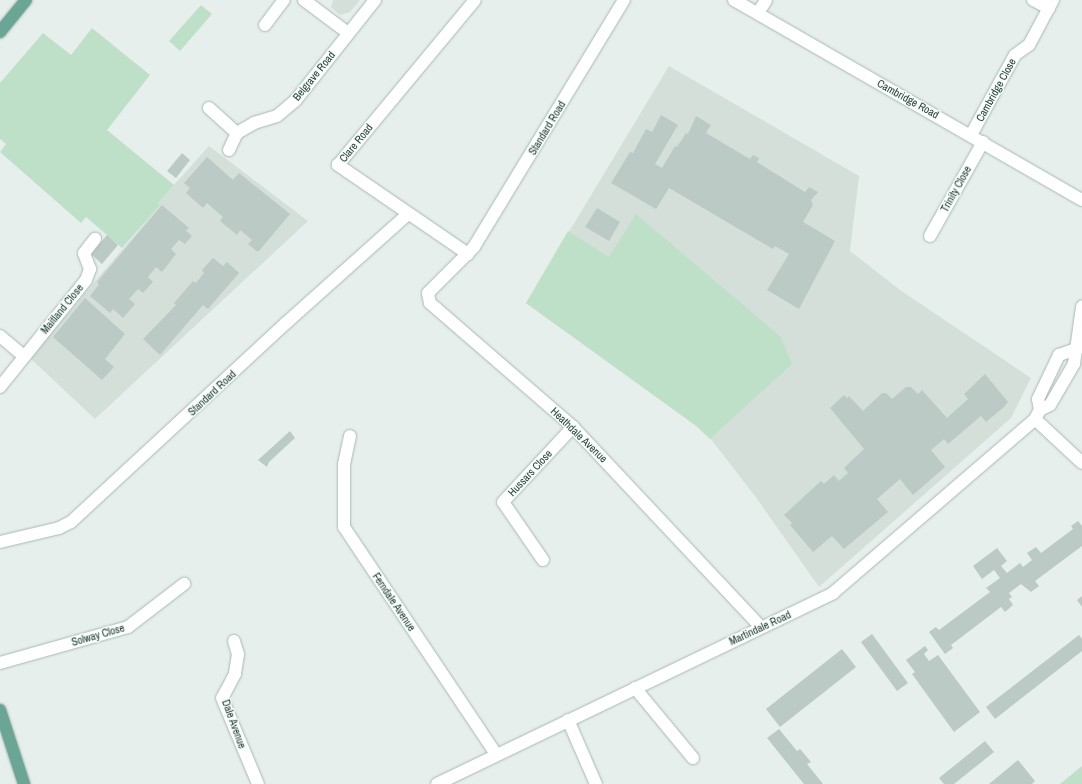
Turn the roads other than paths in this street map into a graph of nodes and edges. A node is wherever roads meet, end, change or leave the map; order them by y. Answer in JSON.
{"nodes":[{"id":1,"x":26,"y":0,"type":"edge"},
{"id":2,"x":284,"y":0,"type":"edge"},
{"id":3,"x":304,"y":0,"type":"edge"},
{"id":4,"x":375,"y":0,"type":"edge"},
{"id":5,"x":475,"y":0,"type":"edge"},
{"id":6,"x":624,"y":0,"type":"edge"},
{"id":7,"x":734,"y":0,"type":"edge"},
{"id":8,"x":766,"y":0,"type":"edge"},
{"id":9,"x":1033,"y":0,"type":"edge"},
{"id":10,"x":1051,"y":4,"type":"edge"},
{"id":11,"x":758,"y":13,"type":"junction"},
{"id":12,"x":265,"y":25,"type":"dead end"},
{"id":13,"x":0,"y":32,"type":"edge"},
{"id":14,"x":348,"y":33,"type":"junction"},
{"id":15,"x":209,"y":108,"type":"dead end"},
{"id":16,"x":237,"y":133,"type":"junction"},
{"id":17,"x":971,"y":135,"type":"junction"},
{"id":18,"x":982,"y":142,"type":"junction"},
{"id":19,"x":228,"y":150,"type":"dead end"},
{"id":20,"x":1082,"y":200,"type":"edge"},
{"id":21,"x":408,"y":214,"type":"junction"},
{"id":22,"x":930,"y":236,"type":"dead end"},
{"id":23,"x":95,"y":239,"type":"dead end"},
{"id":24,"x":468,"y":254,"type":"junction"},
{"id":25,"x":1082,"y":307,"type":"edge"},
{"id":26,"x":0,"y":336,"type":"edge"},
{"id":27,"x":1079,"y":347,"type":"edge"},
{"id":28,"x":23,"y":355,"type":"junction"},
{"id":29,"x":0,"y":387,"type":"edge"},
{"id":30,"x":1037,"y":414,"type":"junction"},
{"id":31,"x":573,"y":427,"type":"junction"},
{"id":32,"x":350,"y":436,"type":"dead end"},
{"id":33,"x":1082,"y":463,"type":"edge"},
{"id":34,"x":0,"y":542,"type":"edge"},
{"id":35,"x":543,"y":560,"type":"dead end"},
{"id":36,"x":184,"y":584,"type":"dead end"},
{"id":37,"x":761,"y":627,"type":"junction"},
{"id":38,"x":234,"y":641,"type":"dead end"},
{"id":39,"x":0,"y":663,"type":"edge"},
{"id":40,"x":635,"y":688,"type":"junction"},
{"id":41,"x":0,"y":710,"type":"edge"},
{"id":42,"x":568,"y":720,"type":"junction"},
{"id":43,"x":496,"y":754,"type":"junction"},
{"id":44,"x":692,"y":758,"type":"dead end"},
{"id":45,"x":24,"y":784,"type":"edge"},
{"id":46,"x":258,"y":784,"type":"edge"},
{"id":47,"x":437,"y":784,"type":"edge"},
{"id":48,"x":596,"y":784,"type":"edge"}],
"edges":[{"from":1,"to":13,"type":"main road"},
{"from":2,"to":12,"type":"street"},
{"from":3,"to":14,"type":"street"},
{"from":4,"to":14,"type":"street","name":"Belgrave Road"},
{"from":5,"to":21,"type":"street","name":"Clare Road"},
{"from":6,"to":24,"type":"street","name":"Standard Road"},
{"from":7,"to":11,"type":"street","name":"Cambridge Road"},
{"from":8,"to":11,"type":"street"},
{"from":9,"to":10,"type":"street","name":"Cambridge Close"},
{"from":10,"to":17,"type":"street","name":"Cambridge Close"},
{"from":11,"to":17,"type":"street","name":"Cambridge Road"},
{"from":14,"to":16,"type":"street","name":"Belgrave Road"},
{"from":15,"to":16,"type":"street"},
{"from":16,"to":19,"type":"street"},
{"from":17,"to":18,"type":"street","name":"Cambridge Road"},
{"from":18,"to":20,"type":"street","name":"Cambridge Road"},
{"from":18,"to":22,"type":"street","name":"Trinity Close"},
{"from":21,"to":24,"type":"street","name":"Clare Road"},
{"from":21,"to":34,"type":"street","name":"Standard Road"},
{"from":23,"to":28,"type":"street","name":"Maitland Close"},
{"from":24,"to":31,"type":"street","name":"Heathdale Avenue"},
{"from":25,"to":27,"type":"street","name":"Martindale Road"},
{"from":26,"to":28,"type":"street"},
{"from":27,"to":30,"type":"street","name":"Martindale Road"},
{"from":27,"to":30,"type":"street"},
{"from":28,"to":29,"type":"street","name":"Maitland Close"},
{"from":30,"to":33,"type":"street"},
{"from":30,"to":37,"type":"street","name":"Martindale Road"},
{"from":31,"to":35,"type":"street","name":"Hussars Close"},
{"from":31,"to":37,"type":"street","name":"Heathdale Avenue"},
{"from":32,"to":43,"type":"street","name":"Ferndale Avenue"},
{"from":36,"to":39,"type":"street","name":"Solway Close"},
{"from":37,"to":40,"type":"street","name":"Martindale Road"},
{"from":38,"to":46,"type":"street","name":"Dale Avenue"},
{"from":40,"to":42,"type":"street","name":"Martindale Road"},
{"from":40,"to":44,"type":"street"},
{"from":41,"to":45,"type":"main road"},
{"from":42,"to":43,"type":"street","name":"Martindale Road"},
{"from":42,"to":48,"type":"street"},
{"from":43,"to":47,"type":"street","name":"Martindale Road"}]}
